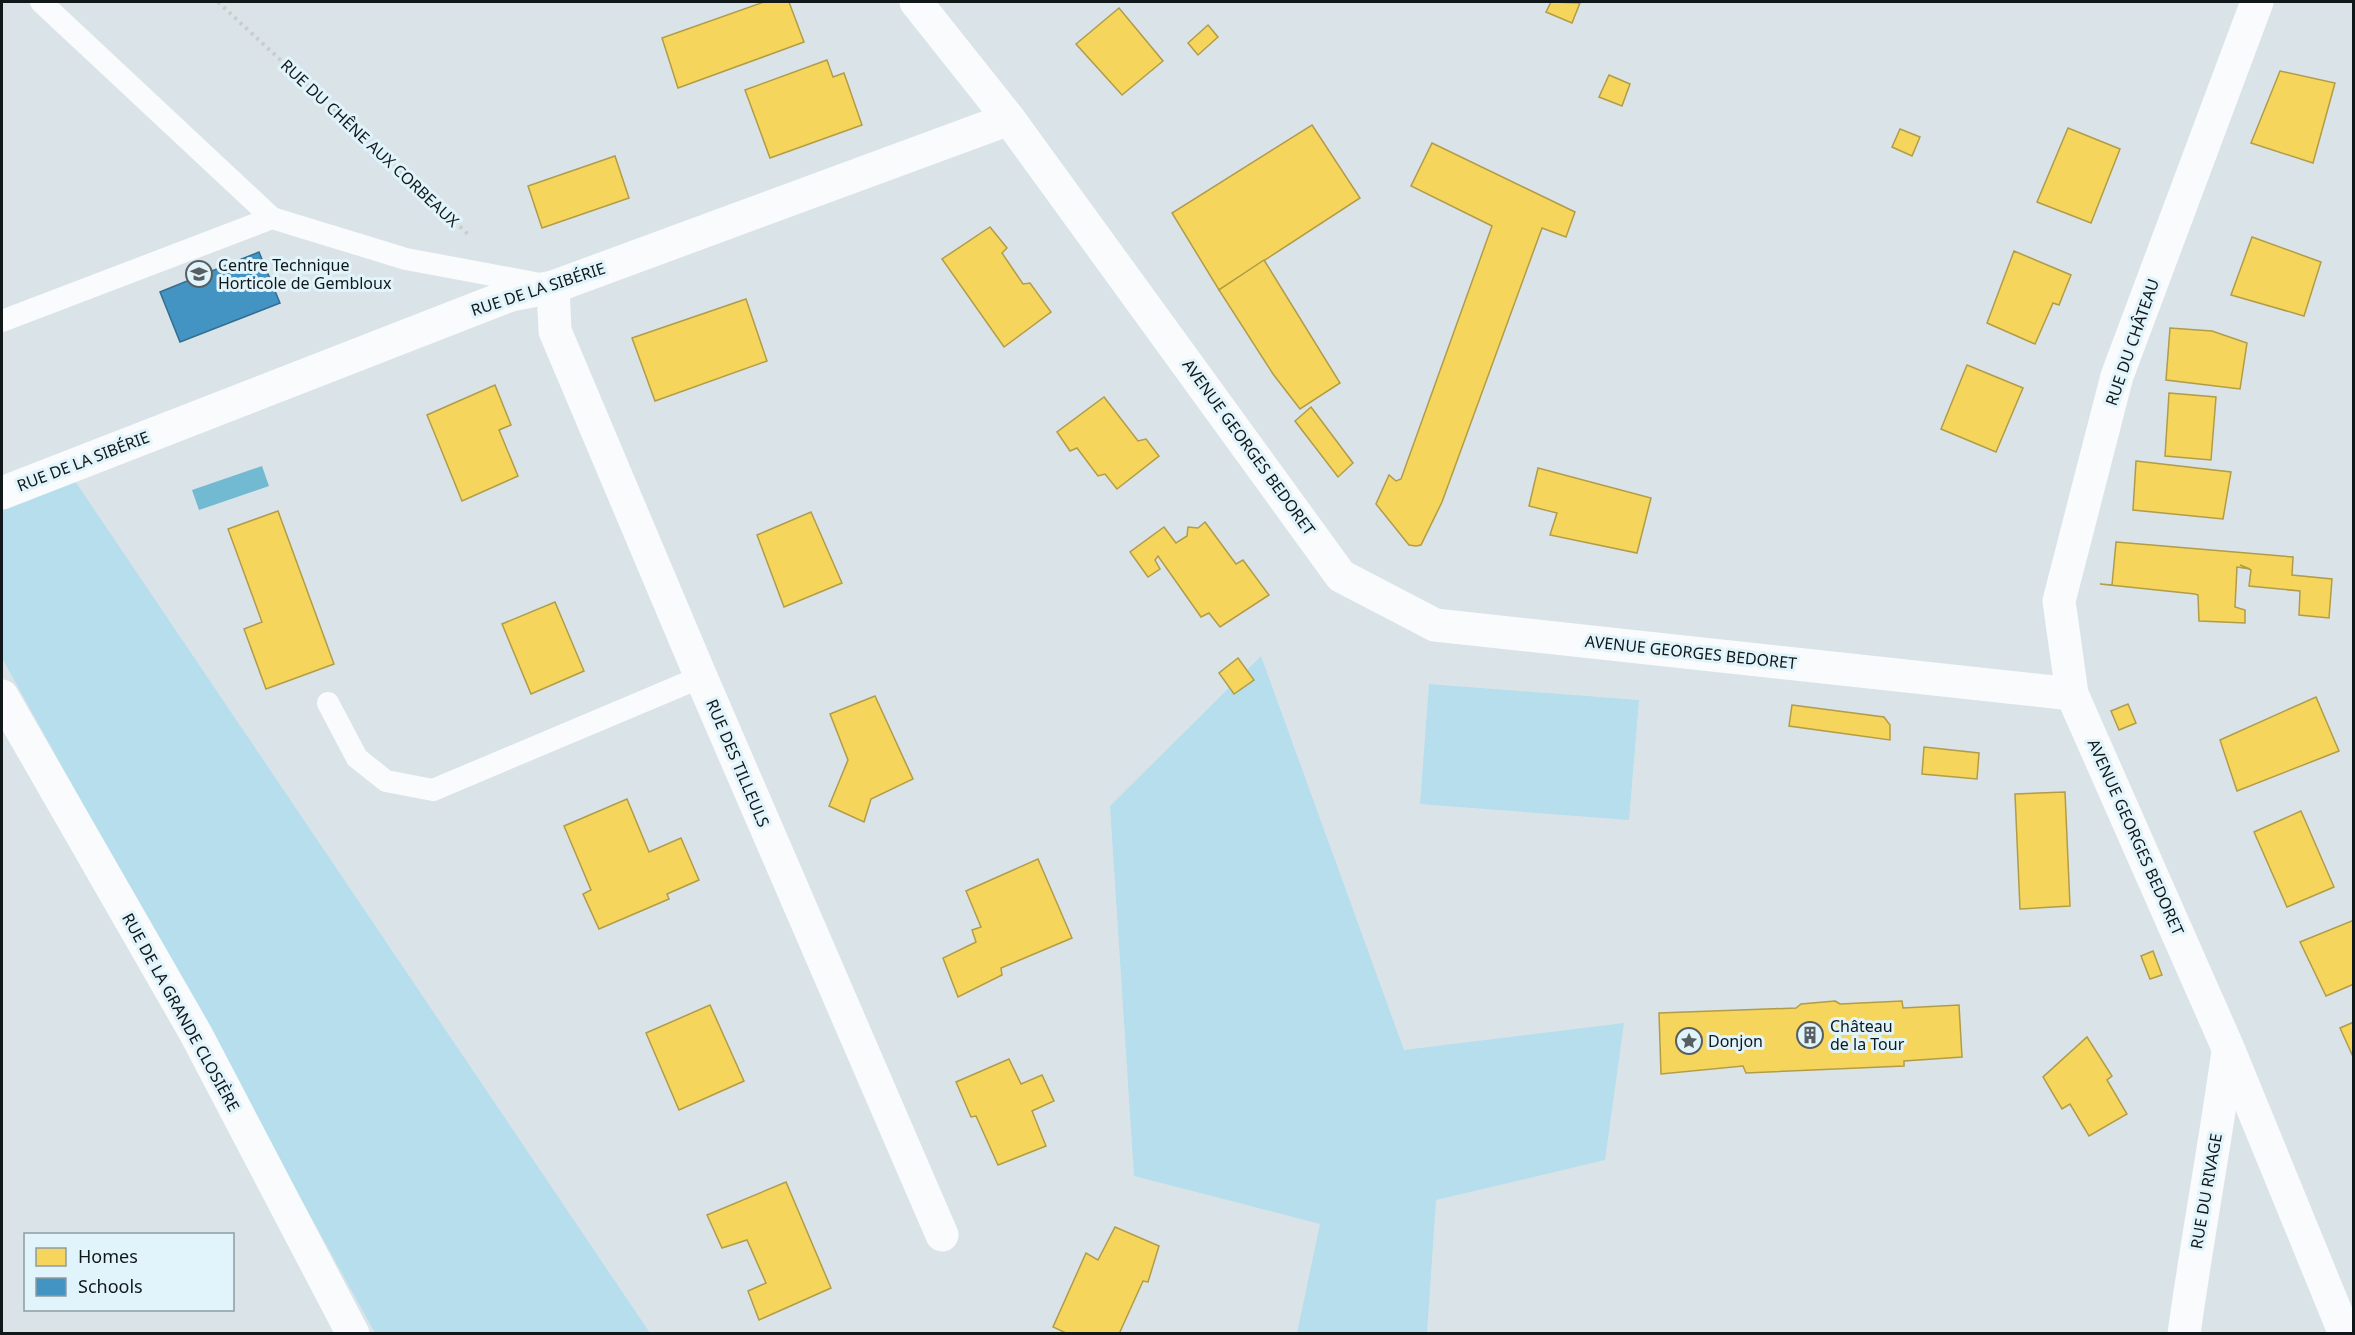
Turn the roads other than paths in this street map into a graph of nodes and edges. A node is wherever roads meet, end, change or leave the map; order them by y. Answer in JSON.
{"nodes":[{"id":1,"x":41,"y":2,"type":"edge"},
{"id":2,"x":916,"y":2,"type":"edge"},
{"id":3,"x":2251,"y":4,"type":"edge"},
{"id":4,"x":1009,"y":118,"type":"junction"},
{"id":5,"x":272,"y":218,"type":"junction"},
{"id":6,"x":553,"y":287,"type":"junction"},
{"id":7,"x":2,"y":321,"type":"edge"},
{"id":8,"x":2,"y":493,"type":"edge"},
{"id":9,"x":700,"y":677,"type":"junction"},
{"id":10,"x":2073,"y":694,"type":"junction"},
{"id":11,"x":2,"y":696,"type":"edge"},
{"id":12,"x":328,"y":703,"type":"dead end"},
{"id":13,"x":2228,"y":1048,"type":"junction"},
{"id":14,"x":942,"y":1235,"type":"dead end"},
{"id":15,"x":353,"y":1334,"type":"edge"},
{"id":16,"x":2184,"y":1334,"type":"edge"},
{"id":17,"x":2345,"y":1334,"type":"edge"}],
"edges":[{"from":1,"to":5,"type":"lane"},
{"from":2,"to":4,"type":"street","name":"AVENUE GEORGES BEDORET"},
{"from":3,"to":10,"type":"street","name":"RUE DU CHÂTEAU"},
{"from":4,"to":6,"type":"street","name":"RUE DE LA SIBÉRIE"},
{"from":4,"to":10,"type":"street","name":"AVENUE GEORGES BEDORET"},
{"from":5,"to":6,"type":"lane"},
{"from":5,"to":7,"type":"lane"},
{"from":6,"to":8,"type":"street","name":"RUE DE LA SIBÉRIE"},
{"from":6,"to":9,"type":"street","name":"RUE DES TILLEULS"},
{"from":9,"to":12,"type":"lane"},
{"from":9,"to":14,"type":"street","name":"RUE DES TILLEULS"},
{"from":10,"to":13,"type":"street","name":"AVENUE GEORGES BEDORET"},
{"from":11,"to":15,"type":"street","name":"RUE DE LA GRANDE CLOSIÈRE"},
{"from":13,"to":16,"type":"street","name":"RUE DU RIVAGE"},
{"from":13,"to":17,"type":"street","name":"AVENUE GEORGES BEDORET"}]}
